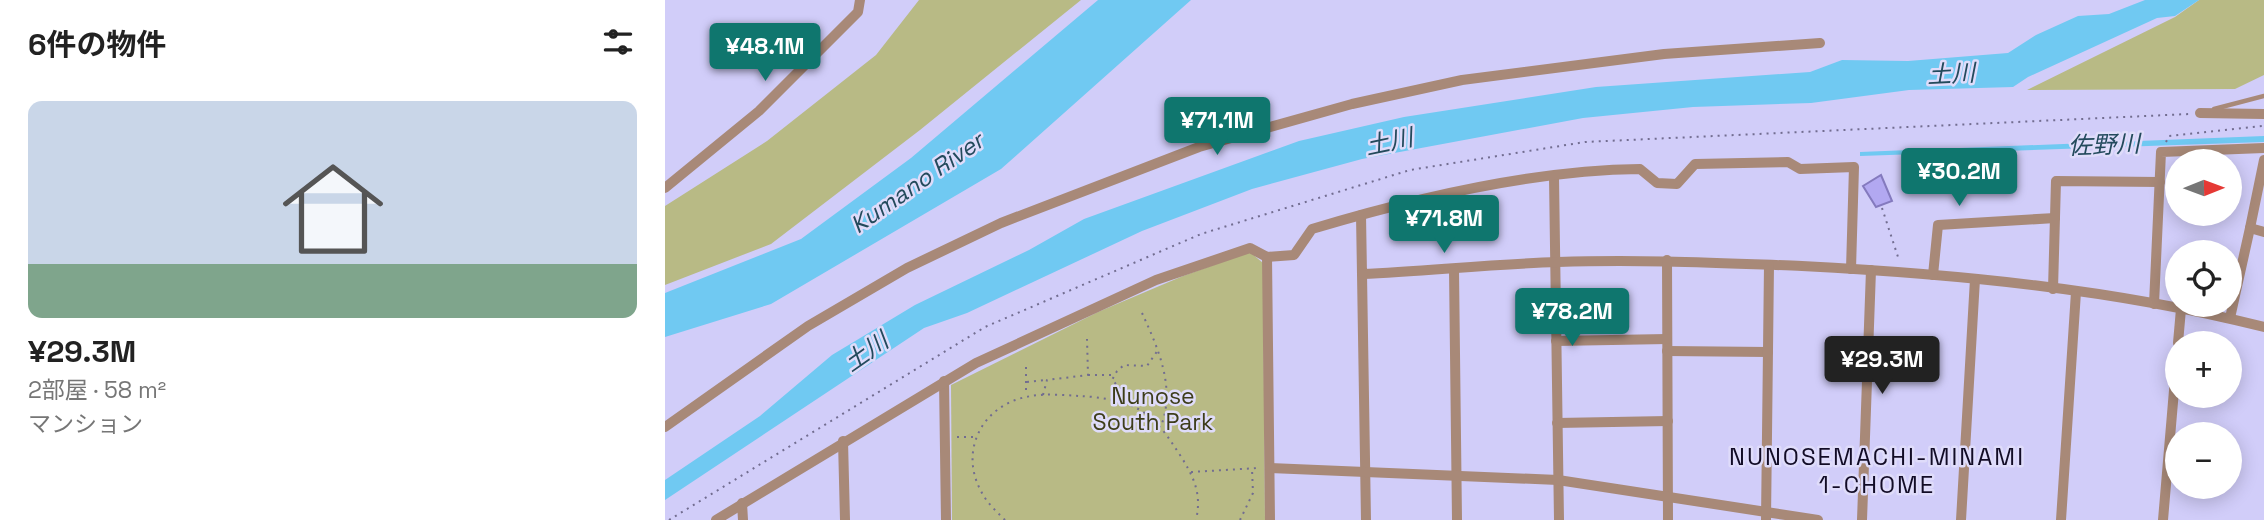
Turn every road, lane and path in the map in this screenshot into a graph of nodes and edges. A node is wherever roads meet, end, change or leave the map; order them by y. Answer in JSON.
{"nodes":[{"id":1,"x":860,"y":0,"type":"edge"},
{"id":2,"x":1820,"y":43,"type":"dead end"},
{"id":3,"x":2264,"y":96,"type":"edge"},
{"id":4,"x":2200,"y":113,"type":"junction"},
{"id":5,"x":2264,"y":114,"type":"edge"},
{"id":6,"x":2264,"y":126,"type":"edge"},
{"id":7,"x":2264,"y":148,"type":"edge"},
{"id":8,"x":2161,"y":152,"type":"junction"},
{"id":9,"x":2264,"y":160,"type":"edge"},
{"id":10,"x":1554,"y":177,"type":"junction"},
{"id":11,"x":2160,"y":182,"type":"junction"},
{"id":12,"x":665,"y":188,"type":"edge"},
{"id":13,"x":1882,"y":208,"type":"dead end"},
{"id":14,"x":1361,"y":215,"type":"junction"},
{"id":15,"x":2055,"y":218,"type":"junction"},
{"id":16,"x":2250,"y":228,"type":"junction"},
{"id":17,"x":2264,"y":232,"type":"edge"},
{"id":18,"x":1267,"y":257,"type":"junction"},
{"id":19,"x":1667,"y":261,"type":"junction"},
{"id":20,"x":1555,"y":262,"type":"junction"},
{"id":21,"x":1769,"y":265,"type":"junction"},
{"id":22,"x":1851,"y":269,"type":"junction"},
{"id":23,"x":1454,"y":270,"type":"junction"},
{"id":24,"x":1871,"y":270,"type":"junction"},
{"id":25,"x":1903,"y":273,"type":"junction"},
{"id":26,"x":1362,"y":274,"type":"junction"},
{"id":27,"x":1933,"y":275,"type":"junction"},
{"id":28,"x":1975,"y":279,"type":"junction"},
{"id":29,"x":2053,"y":289,"type":"junction"},
{"id":30,"x":2076,"y":292,"type":"junction"},
{"id":31,"x":2154,"y":304,"type":"junction"},
{"id":32,"x":2165,"y":306,"type":"edge"},
{"id":33,"x":1142,"y":313,"type":"dead end"},
{"id":34,"x":2225,"y":317,"type":"edge"},
{"id":35,"x":2230,"y":318,"type":"junction"},
{"id":36,"x":2264,"y":327,"type":"edge"},
{"id":37,"x":1087,"y":339,"type":"dead end"},
{"id":38,"x":1556,"y":341,"type":"junction"},
{"id":39,"x":1667,"y":345,"type":"junction"},
{"id":40,"x":1159,"y":349,"type":"junction"},
{"id":41,"x":1768,"y":352,"type":"junction"},
{"id":42,"x":1026,"y":367,"type":"dead end"},
{"id":43,"x":1088,"y":375,"type":"junction"},
{"id":44,"x":1114,"y":375,"type":"junction"},
{"id":45,"x":1047,"y":380,"type":"junction"},
{"id":46,"x":944,"y":381,"type":"junction"},
{"id":47,"x":1026,"y":382,"type":"junction"},
{"id":48,"x":1042,"y":396,"type":"junction"},
{"id":49,"x":1026,"y":397,"type":"junction"},
{"id":50,"x":1122,"y":403,"type":"junction"},
{"id":51,"x":2173,"y":408,"type":"edge"},
{"id":52,"x":1668,"y":421,"type":"junction"},
{"id":53,"x":1557,"y":423,"type":"junction"},
{"id":54,"x":1161,"y":426,"type":"junction"},
{"id":55,"x":665,"y":427,"type":"edge"},
{"id":56,"x":945,"y":437,"type":"junction"},
{"id":57,"x":974,"y":437,"type":"junction"},
{"id":58,"x":843,"y":441,"type":"junction"},
{"id":59,"x":1270,"y":468,"type":"junction"},
{"id":60,"x":1191,"y":471,"type":"junction"},
{"id":61,"x":1366,"y":472,"type":"junction"},
{"id":62,"x":1457,"y":476,"type":"junction"},
{"id":63,"x":1558,"y":480,"type":"junction"},
{"id":64,"x":1668,"y":497,"type":"junction"},
{"id":65,"x":742,"y":503,"type":"junction"},
{"id":66,"x":1766,"y":516,"type":"edge"},
{"id":67,"x":669,"y":520,"type":"edge"},
{"id":68,"x":716,"y":520,"type":"edge"},
{"id":69,"x":743,"y":520,"type":"edge"},
{"id":70,"x":845,"y":520,"type":"edge"},
{"id":71,"x":946,"y":520,"type":"edge"},
{"id":72,"x":1005,"y":520,"type":"edge"},
{"id":73,"x":1196,"y":520,"type":"edge"},
{"id":74,"x":1240,"y":520,"type":"edge"},
{"id":75,"x":1271,"y":520,"type":"edge"},
{"id":76,"x":1366,"y":520,"type":"edge"},
{"id":77,"x":1457,"y":520,"type":"edge"},
{"id":78,"x":1559,"y":520,"type":"edge"},
{"id":79,"x":1668,"y":520,"type":"edge"},
{"id":80,"x":1818,"y":520,"type":"edge"},
{"id":81,"x":1863,"y":520,"type":"edge"},
{"id":82,"x":1961,"y":520,"type":"edge"},
{"id":83,"x":2061,"y":520,"type":"edge"},
{"id":84,"x":2163,"y":520,"type":"edge"}],
"edges":[{"from":1,"to":12,"type":"street"},
{"from":2,"to":55,"type":"street"},
{"from":3,"to":4,"type":"lane"},
{"from":4,"to":5,"type":"street"},
{"from":4,"to":67,"type":"path"},
{"from":6,"to":8,"type":"path"},
{"from":7,"to":8,"type":"street"},
{"from":8,"to":11,"type":"street"},
{"from":9,"to":16,"type":"street"},
{"from":10,"to":14,"type":"street"},
{"from":10,"to":20,"type":"street"},
{"from":10,"to":22,"type":"street"},
{"from":11,"to":15,"type":"street"},
{"from":11,"to":31,"type":"street"},
{"from":13,"to":25,"type":"path"},
{"from":14,"to":18,"type":"street"},
{"from":14,"to":26,"type":"street"},
{"from":15,"to":27,"type":"street"},
{"from":15,"to":29,"type":"street"},
{"from":16,"to":17,"type":"street"},
{"from":16,"to":35,"type":"street"},
{"from":18,"to":46,"type":"street"},
{"from":18,"to":59,"type":"street"},
{"from":19,"to":20,"type":"street"},
{"from":19,"to":21,"type":"street"},
{"from":19,"to":39,"type":"street"},
{"from":20,"to":23,"type":"street"},
{"from":20,"to":38,"type":"street"},
{"from":21,"to":22,"type":"street"},
{"from":21,"to":41,"type":"street"},
{"from":22,"to":24,"type":"street"},
{"from":23,"to":26,"type":"street"},
{"from":23,"to":62,"type":"street"},
{"from":24,"to":25,"type":"street"},
{"from":24,"to":81,"type":"street"},
{"from":25,"to":27,"type":"street"},
{"from":26,"to":61,"type":"street"},
{"from":27,"to":28,"type":"street"},
{"from":28,"to":29,"type":"street"},
{"from":28,"to":82,"type":"street"},
{"from":29,"to":30,"type":"street"},
{"from":30,"to":31,"type":"street"},
{"from":30,"to":83,"type":"street"},
{"from":31,"to":32,"type":"street"},
{"from":33,"to":40,"type":"path"},
{"from":34,"to":35,"type":"street"},
{"from":35,"to":36,"type":"street"},
{"from":37,"to":43,"type":"path"},
{"from":38,"to":39,"type":"street"},
{"from":38,"to":53,"type":"street"},
{"from":39,"to":41,"type":"street"},
{"from":39,"to":52,"type":"street"},
{"from":40,"to":44,"type":"path"},
{"from":40,"to":54,"type":"path"},
{"from":41,"to":66,"type":"street"},
{"from":42,"to":47,"type":"path"},
{"from":43,"to":44,"type":"path"},
{"from":43,"to":45,"type":"path"},
{"from":44,"to":50,"type":"path"},
{"from":45,"to":47,"type":"path"},
{"from":45,"to":48,"type":"path"},
{"from":46,"to":56,"type":"street"},
{"from":46,"to":58,"type":"street"},
{"from":47,"to":49,"type":"path"},
{"from":48,"to":49,"type":"path"},
{"from":48,"to":50,"type":"path"},
{"from":49,"to":57,"type":"path"},
{"from":50,"to":54,"type":"path"},
{"from":51,"to":84,"type":"street"},
{"from":52,"to":53,"type":"street"},
{"from":52,"to":64,"type":"street"},
{"from":53,"to":63,"type":"street"},
{"from":54,"to":60,"type":"path"},
{"from":56,"to":57,"type":"path"},
{"from":56,"to":71,"type":"street"},
{"from":57,"to":72,"type":"path"},
{"from":58,"to":65,"type":"street"},
{"from":58,"to":70,"type":"street"},
{"from":59,"to":61,"type":"street"},
{"from":59,"to":75,"type":"street"},
{"from":60,"to":73,"type":"path"},
{"from":60,"to":74,"type":"path"},
{"from":61,"to":62,"type":"street"},
{"from":61,"to":76,"type":"street"},
{"from":62,"to":63,"type":"street"},
{"from":62,"to":77,"type":"street"},
{"from":63,"to":64,"type":"street"},
{"from":63,"to":78,"type":"street"},
{"from":64,"to":66,"type":"street"},
{"from":64,"to":79,"type":"street"},
{"from":65,"to":68,"type":"street"},
{"from":65,"to":69,"type":"street"},
{"from":66,"to":80,"type":"street"}]}
